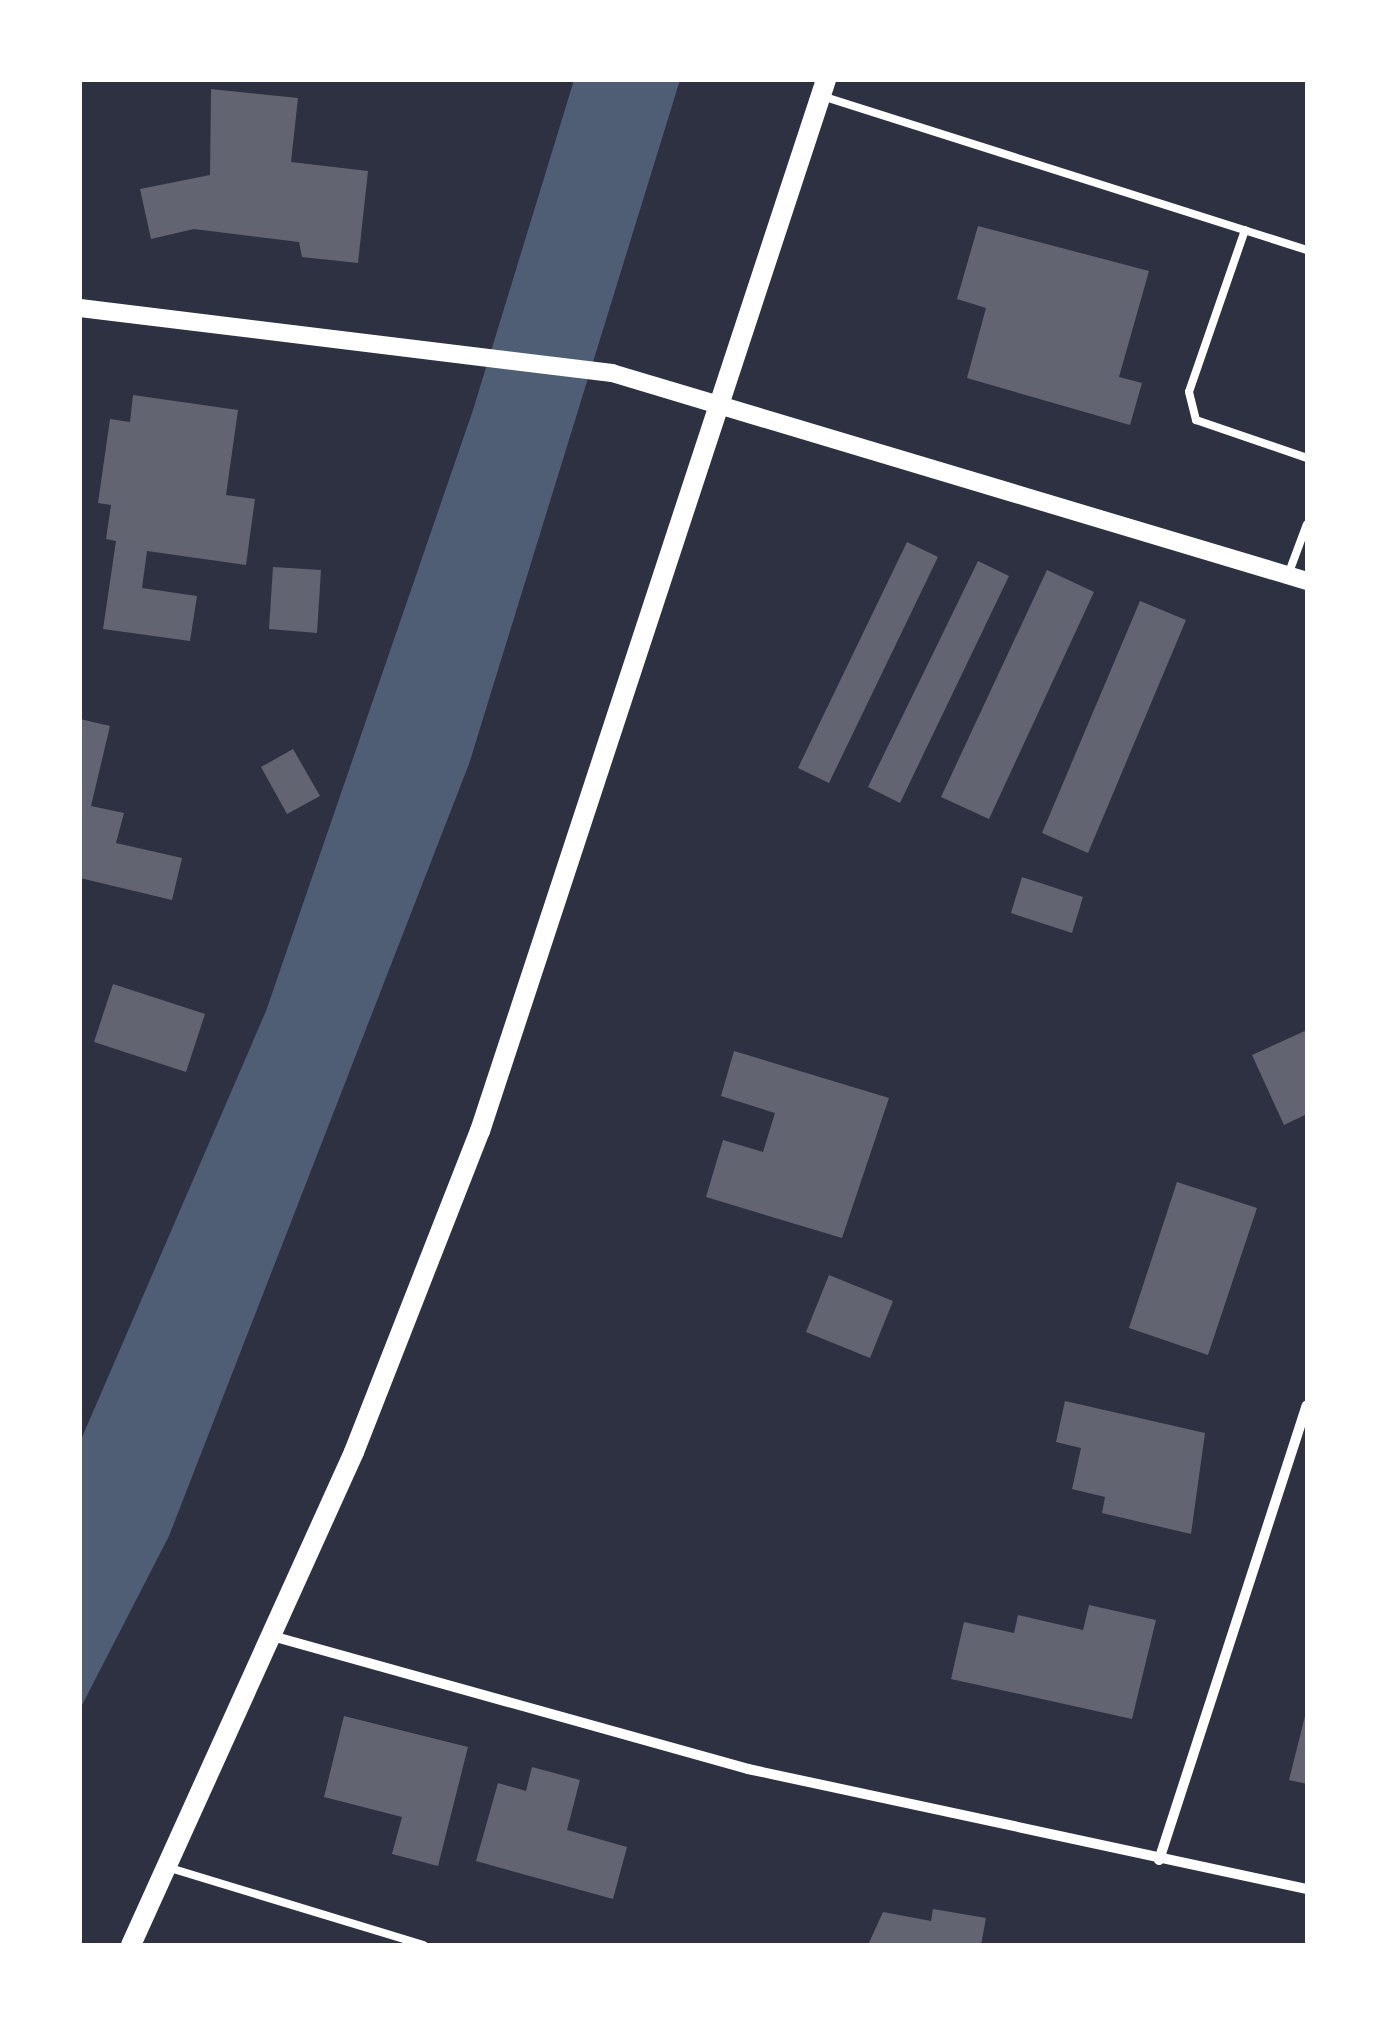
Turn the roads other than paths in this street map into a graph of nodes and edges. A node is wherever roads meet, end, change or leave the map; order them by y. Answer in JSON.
{"nodes":[{"id":1,"x":823,"y":88,"type":"edge"},
{"id":2,"x":1245,"y":230,"type":"junction"},
{"id":3,"x":1307,"y":250,"type":"edge"},
{"id":4,"x":80,"y":308,"type":"edge"},
{"id":5,"x":718,"y":401,"type":"junction"},
{"id":6,"x":1307,"y":458,"type":"edge"},
{"id":7,"x":1307,"y":524,"type":"edge"},
{"id":8,"x":1288,"y":575,"type":"junction"},
{"id":9,"x":1307,"y":582,"type":"edge"},
{"id":10,"x":1307,"y":1404,"type":"edge"},
{"id":11,"x":271,"y":1636,"type":"junction"},
{"id":12,"x":1159,"y":1860,"type":"junction"},
{"id":13,"x":166,"y":1867,"type":"junction"},
{"id":14,"x":1307,"y":1890,"type":"edge"},
{"id":15,"x":131,"y":1945,"type":"edge"},
{"id":16,"x":424,"y":1945,"type":"edge"}],
"edges":[{"from":1,"to":2,"type":"lane"},
{"from":1,"to":5,"type":"main road"},
{"from":2,"to":3,"type":"lane"},
{"from":2,"to":6,"type":"lane"},
{"from":4,"to":5,"type":"street"},
{"from":5,"to":8,"type":"street"},
{"from":5,"to":11,"type":"main road"},
{"from":7,"to":8,"type":"lane"},
{"from":8,"to":9,"type":"street"},
{"from":10,"to":12,"type":"street"},
{"from":11,"to":12,"type":"street"},
{"from":11,"to":13,"type":"main road"},
{"from":12,"to":14,"type":"street"},
{"from":13,"to":15,"type":"main road"},
{"from":13,"to":16,"type":"lane"}]}
